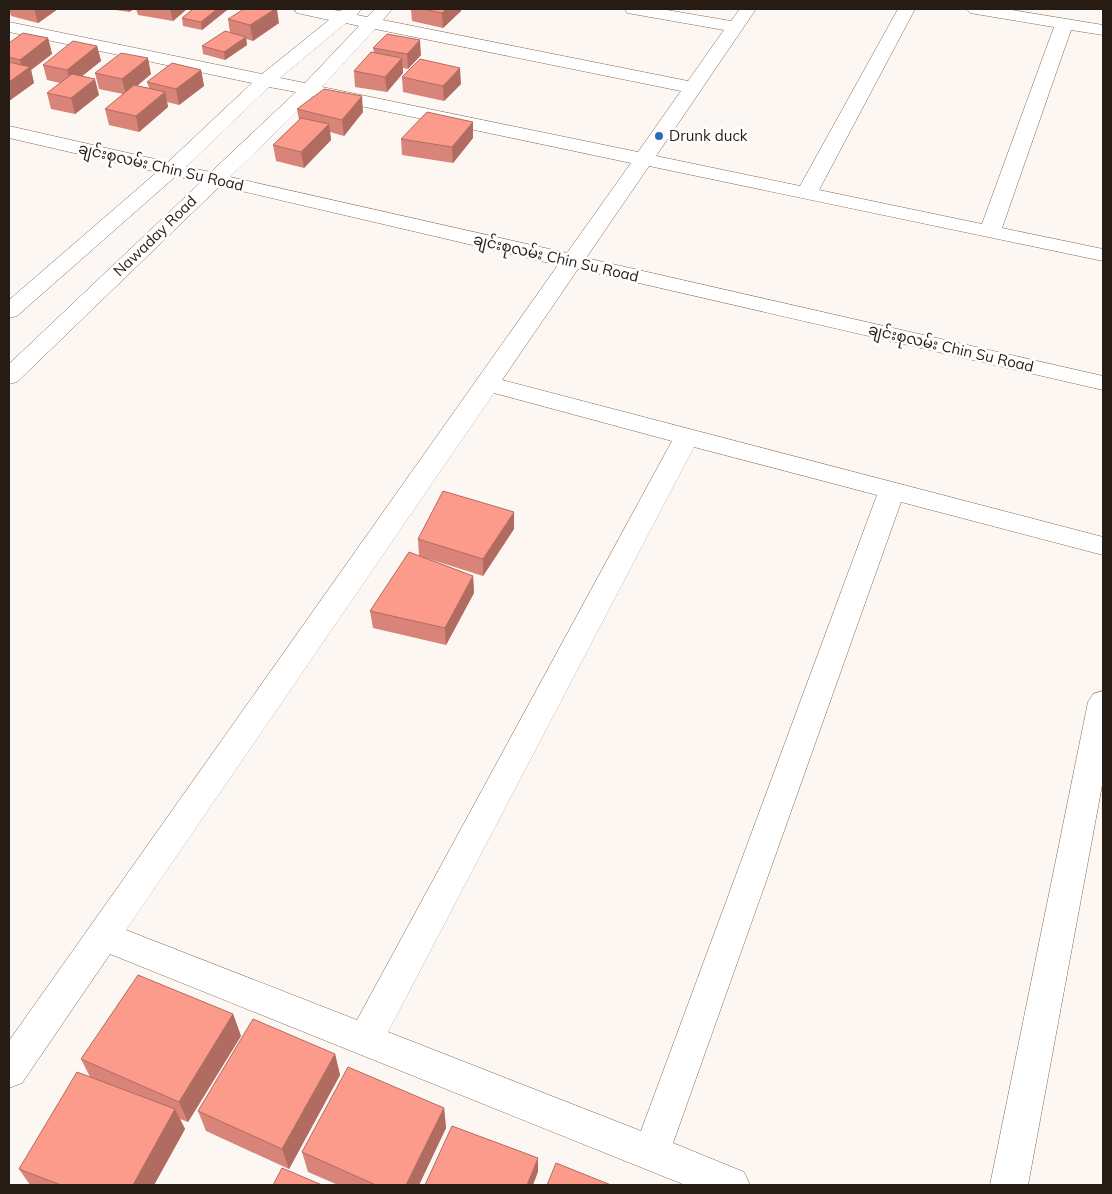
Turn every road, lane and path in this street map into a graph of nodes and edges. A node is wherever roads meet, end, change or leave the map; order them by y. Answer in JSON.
{"nodes":[{"id":1,"x":304,"y":9,"type":"edge"},
{"id":2,"x":633,"y":9,"type":"edge"},
{"id":3,"x":907,"y":9,"type":"edge"},
{"id":4,"x":976,"y":9,"type":"edge"},
{"id":5,"x":348,"y":13,"type":"edge"},
{"id":6,"x":377,"y":16,"type":"edge"},
{"id":7,"x":741,"y":18,"type":"edge"},
{"id":8,"x":1064,"y":24,"type":"junction"},
{"id":9,"x":9,"y":27,"type":"edge"},
{"id":10,"x":1103,"y":30,"type":"edge"},
{"id":11,"x":266,"y":80,"type":"junction"},
{"id":12,"x":693,"y":88,"type":"junction"},
{"id":13,"x":310,"y":89,"type":"junction"},
{"id":14,"x":9,"y":132,"type":"edge"},
{"id":15,"x":644,"y":158,"type":"junction"},
{"id":16,"x":171,"y":170,"type":"junction"},
{"id":17,"x":215,"y":180,"type":"junction"},
{"id":18,"x":807,"y":192,"type":"junction"},
{"id":19,"x":990,"y":231,"type":"junction"},
{"id":20,"x":1103,"y":255,"type":"edge"},
{"id":21,"x":572,"y":262,"type":"junction"},
{"id":22,"x":9,"y":311,"type":"edge"},
{"id":23,"x":9,"y":377,"type":"edge"},
{"id":24,"x":1103,"y":383,"type":"edge"},
{"id":25,"x":487,"y":384,"type":"junction"},
{"id":26,"x":687,"y":436,"type":"junction"},
{"id":27,"x":892,"y":490,"type":"junction"},
{"id":28,"x":1103,"y":546,"type":"edge"},
{"id":29,"x":1103,"y":702,"type":"edge"},
{"id":30,"x":102,"y":936,"type":"junction"},
{"id":31,"x":365,"y":1041,"type":"junction"},
{"id":32,"x":9,"y":1071,"type":"edge"},
{"id":33,"x":651,"y":1153,"type":"junction"},
{"id":34,"x":731,"y":1185,"type":"edge"},
{"id":35,"x":1010,"y":1185,"type":"edge"}],
"edges":[{"from":1,"to":5,"type":"street"},
{"from":2,"to":7,"type":"street"},
{"from":3,"to":18,"type":"street"},
{"from":4,"to":8,"type":"street"},
{"from":5,"to":6,"type":"street"},
{"from":5,"to":11,"type":"street"},
{"from":6,"to":12,"type":"street"},
{"from":6,"to":13,"type":"street","name":"Nawaday Road"},
{"from":7,"to":12,"type":"street"},
{"from":8,"to":10,"type":"street"},
{"from":8,"to":19,"type":"street"},
{"from":9,"to":11,"type":"street"},
{"from":11,"to":13,"type":"street"},
{"from":11,"to":16,"type":"street"},
{"from":12,"to":15,"type":"street"},
{"from":13,"to":15,"type":"street"},
{"from":13,"to":17,"type":"street","name":"Nawaday Road"},
{"from":14,"to":16,"type":"street","name":"ချင်းစုလမ်း Chin Su Road"},
{"from":15,"to":18,"type":"street"},
{"from":15,"to":21,"type":"street"},
{"from":16,"to":17,"type":"street","name":"ချင်းစုလမ်း Chin Su Road"},
{"from":16,"to":22,"type":"street"},
{"from":17,"to":21,"type":"street","name":"ချင်းစုလမ်း Chin Su Road"},
{"from":17,"to":23,"type":"street","name":"Nawaday Road"},
{"from":18,"to":19,"type":"street"},
{"from":19,"to":20,"type":"street"},
{"from":21,"to":24,"type":"street","name":"ချင်းစုလမ်း Chin Su Road"},
{"from":21,"to":25,"type":"street"},
{"from":25,"to":26,"type":"street"},
{"from":25,"to":30,"type":"street"},
{"from":26,"to":27,"type":"street"},
{"from":26,"to":31,"type":"street"},
{"from":27,"to":28,"type":"street"},
{"from":27,"to":33,"type":"street"},
{"from":29,"to":35,"type":"street"},
{"from":30,"to":31,"type":"street"},
{"from":30,"to":32,"type":"street"},
{"from":31,"to":33,"type":"street"},
{"from":33,"to":34,"type":"street"}]}
